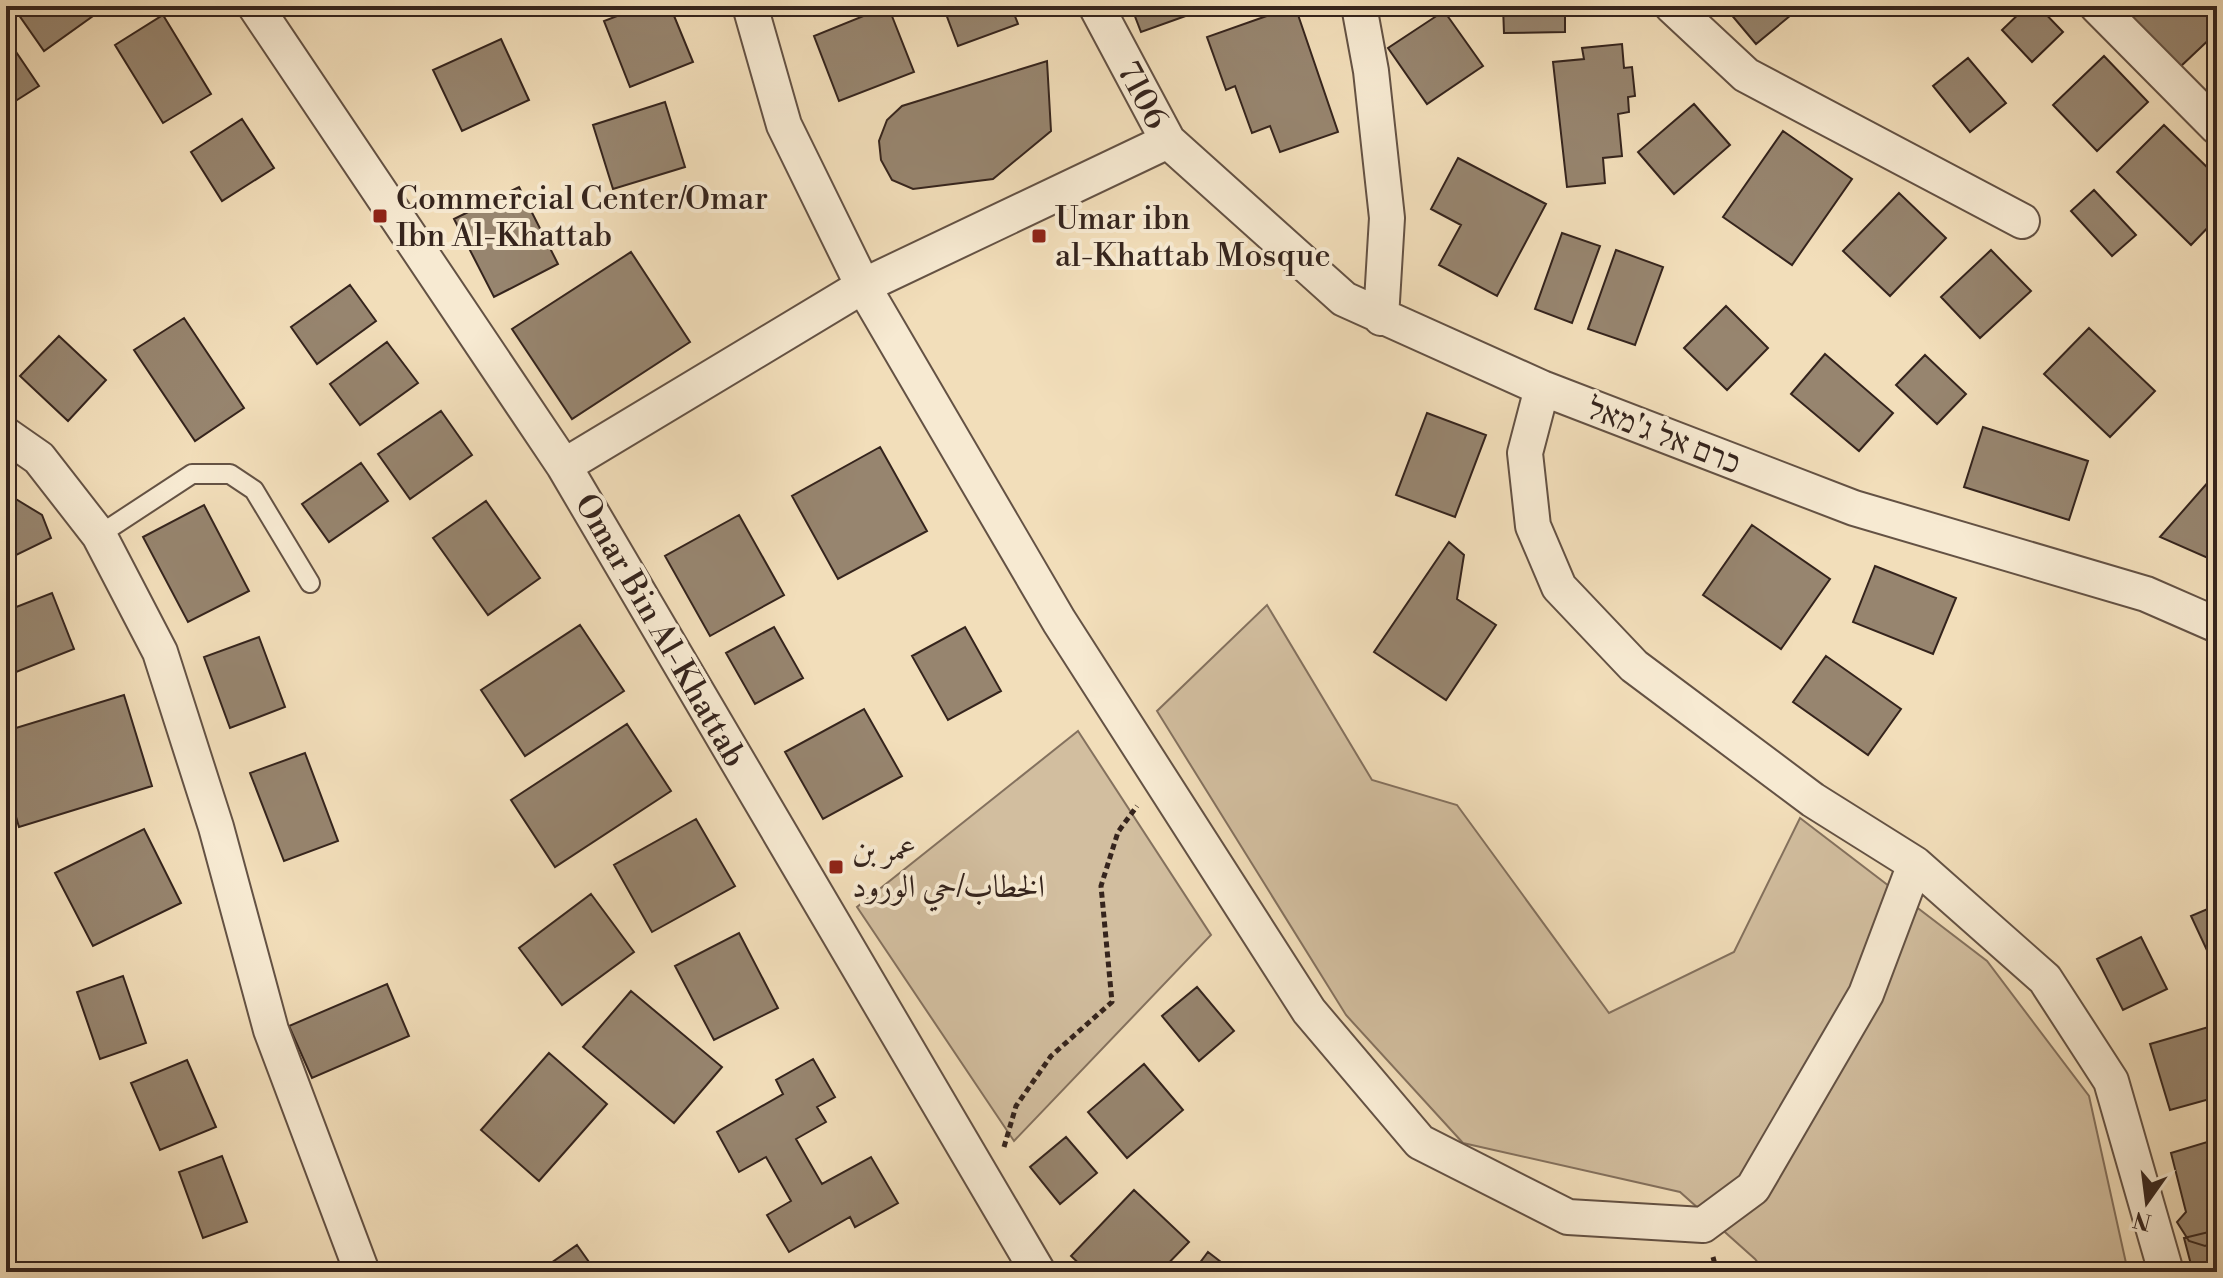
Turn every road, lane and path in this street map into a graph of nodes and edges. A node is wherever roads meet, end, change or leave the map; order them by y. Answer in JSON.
{"nodes":[{"id":1,"x":255,"y":6,"type":"edge"},
{"id":2,"x":750,"y":6,"type":"edge"},
{"id":3,"x":1096,"y":6,"type":"edge"},
{"id":4,"x":1359,"y":6,"type":"edge"},
{"id":5,"x":1672,"y":6,"type":"edge"},
{"id":6,"x":2097,"y":6,"type":"edge"},
{"id":7,"x":2217,"y":127,"type":"edge"},
{"id":8,"x":1168,"y":141,"type":"junction"},
{"id":9,"x":2022,"y":221,"type":"dead end"},
{"id":10,"x":863,"y":286,"type":"junction"},
{"id":11,"x":1381,"y":318,"type":"junction"},
{"id":12,"x":1542,"y":388,"type":"junction"},
{"id":13,"x":6,"y":435,"type":"edge"},
{"id":14,"x":564,"y":466,"type":"junction"},
{"id":15,"x":99,"y":535,"type":"junction"},
{"id":16,"x":310,"y":583,"type":"dead end"},
{"id":17,"x":2217,"y":625,"type":"edge"},
{"id":18,"x":1158,"y":776,"type":"junction"},
{"id":19,"x":1915,"y":864,"type":"junction"},
{"id":20,"x":990,"y":1191,"type":"junction"},
{"id":21,"x":362,"y":1272,"type":"edge"},
{"id":22,"x":1038,"y":1272,"type":"edge"},
{"id":23,"x":2166,"y":1272,"type":"edge"}],
"edges":[{"from":1,"to":14,"type":"street","name":"Omar Bin Al-Khattab"},
{"from":2,"to":10,"type":"street"},
{"from":3,"to":8,"type":"street","name":"7106"},
{"from":4,"to":11,"type":"street"},
{"from":5,"to":9,"type":"street"},
{"from":6,"to":7,"type":"street"},
{"from":8,"to":10,"type":"street"},
{"from":8,"to":11,"type":"street","name":"כרם אל ג'מאל"},
{"from":10,"to":14,"type":"street"},
{"from":10,"to":18,"type":"street"},
{"from":11,"to":12,"type":"street","name":"כרם אל ג'מאל"},
{"from":12,"to":17,"type":"street","name":"כרם אל ג'מאל"},
{"from":12,"to":19,"type":"street"},
{"from":13,"to":15,"type":"street"},
{"from":14,"to":20,"type":"street","name":"Omar Bin Al-Khattab"},
{"from":15,"to":16,"type":"lane"},
{"from":15,"to":21,"type":"street"},
{"from":18,"to":19,"type":"street"},
{"from":18,"to":20,"type":"path"},
{"from":19,"to":23,"type":"street"},
{"from":20,"to":22,"type":"street","name":"Omar Bin Al-Khattab"}]}
